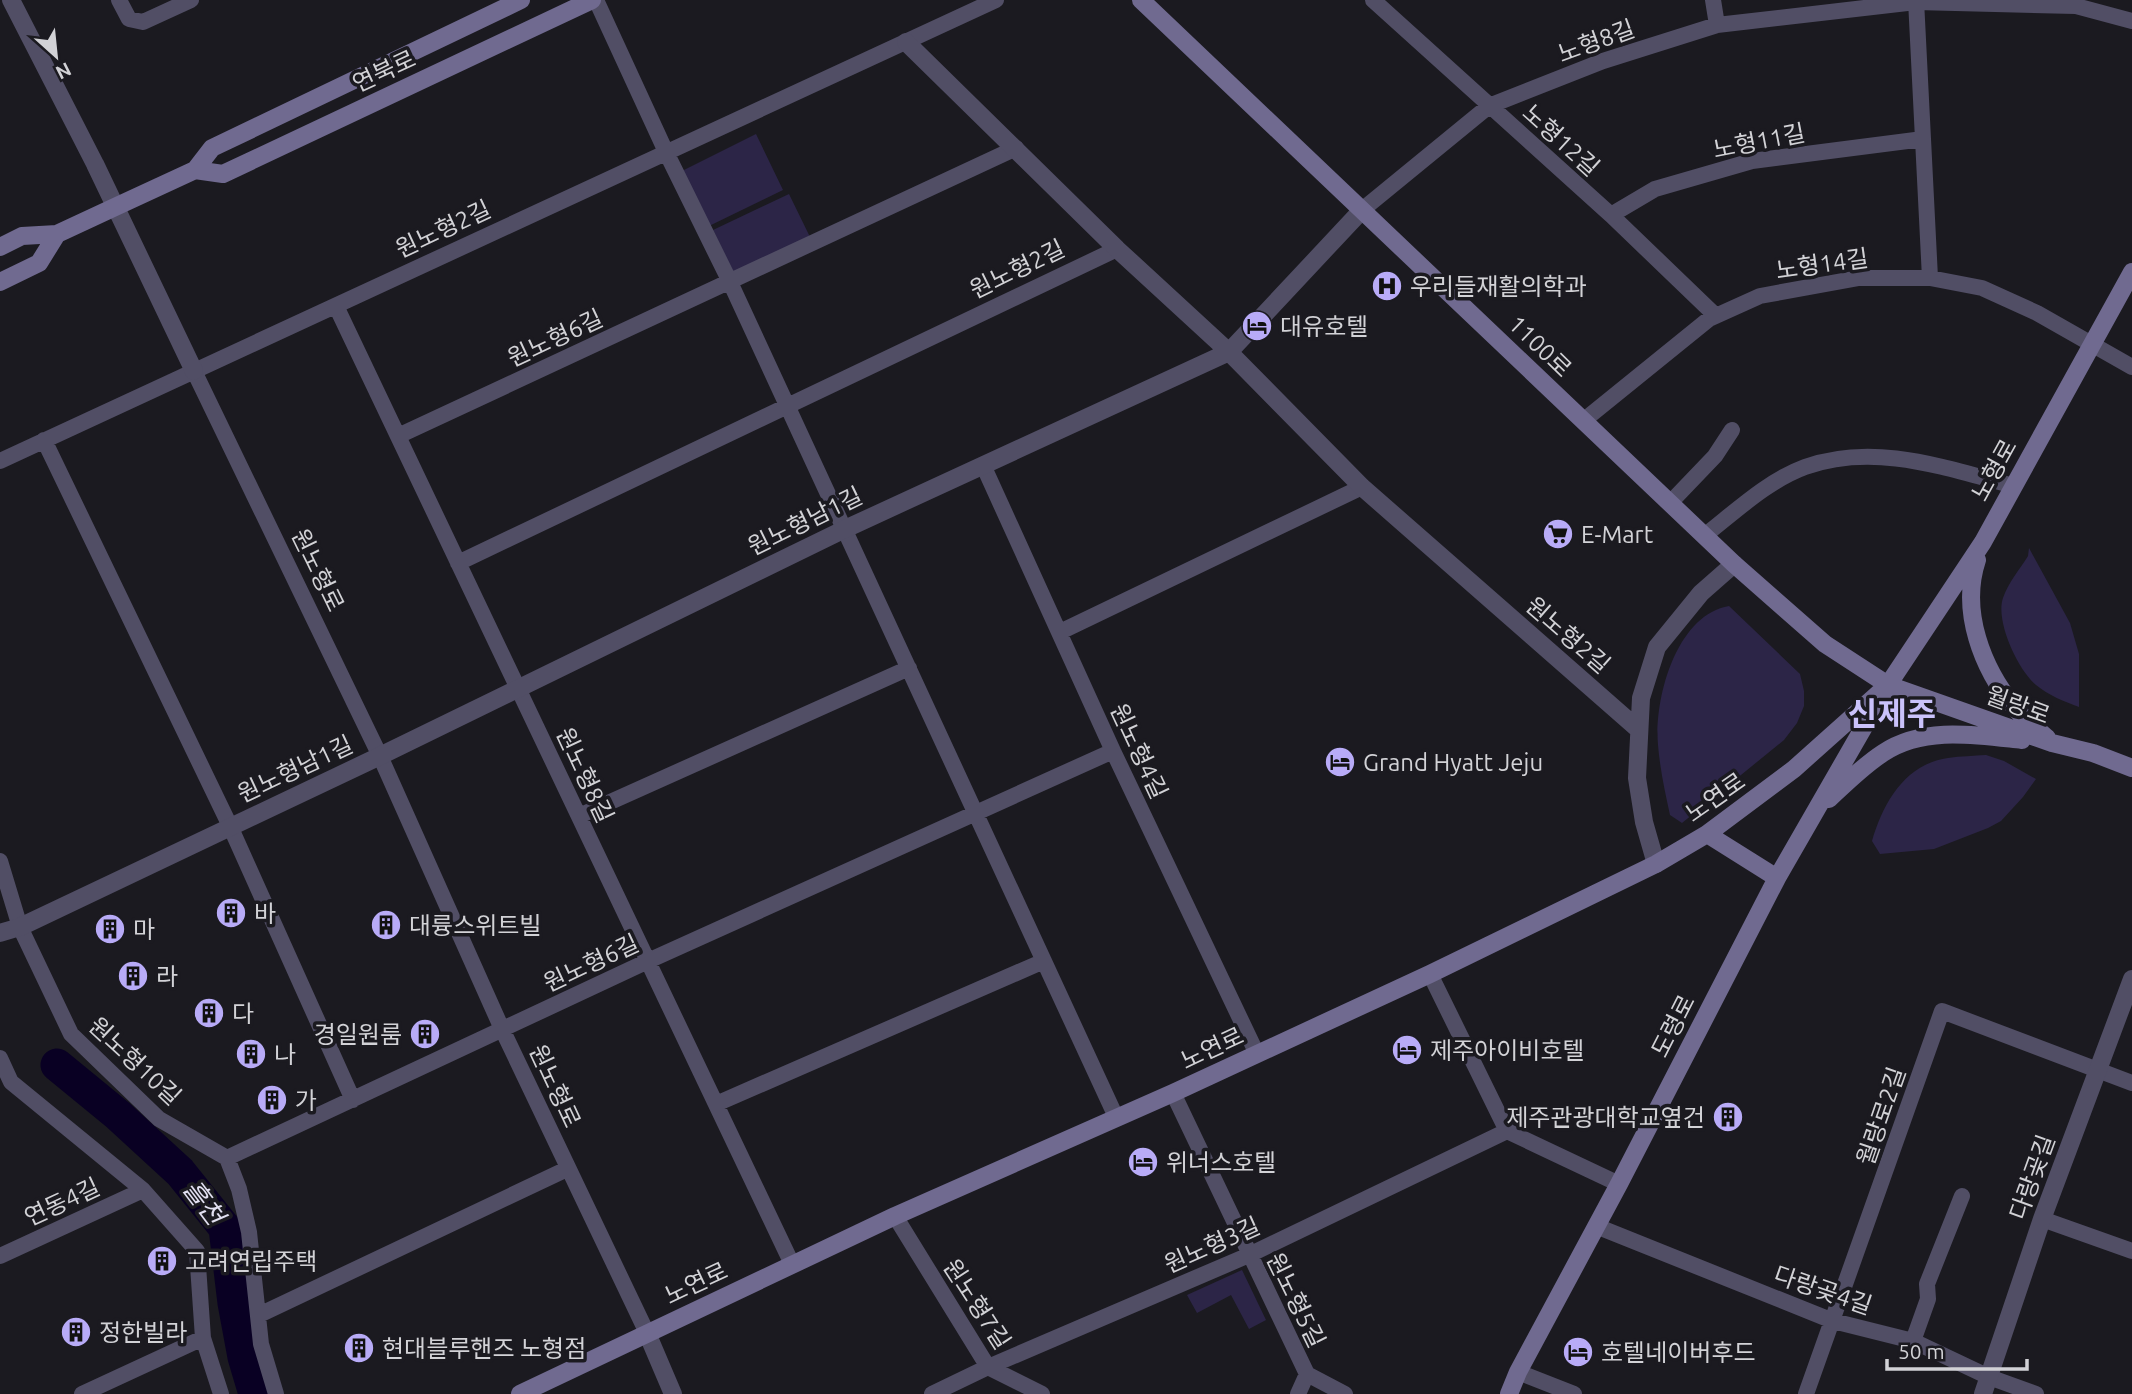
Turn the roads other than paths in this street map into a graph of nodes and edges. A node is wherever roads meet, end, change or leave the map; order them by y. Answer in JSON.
{"nodes":[{"id":1,"x":11,"y":0,"type":"edge"},
{"id":2,"x":120,"y":0,"type":"edge"},
{"id":3,"x":191,"y":0,"type":"edge"},
{"id":4,"x":521,"y":0,"type":"edge"},
{"id":5,"x":594,"y":0,"type":"edge"},
{"id":6,"x":996,"y":0,"type":"edge"},
{"id":7,"x":1141,"y":0,"type":"edge"},
{"id":8,"x":1373,"y":0,"type":"edge"},
{"id":9,"x":1713,"y":0,"type":"edge"},
{"id":10,"x":1916,"y":1,"type":"edge"},
{"id":11,"x":2077,"y":3,"type":"edge"},
{"id":12,"x":2132,"y":21,"type":"edge"},
{"id":13,"x":1717,"y":25,"type":"junction"},
{"id":14,"x":906,"y":42,"type":"junction"},
{"id":15,"x":1489,"y":106,"type":"junction"},
{"id":16,"x":1923,"y":139,"type":"junction"},
{"id":17,"x":1016,"y":148,"type":"junction"},
{"id":18,"x":666,"y":152,"type":"junction"},
{"id":19,"x":195,"y":170,"type":"junction"},
{"id":20,"x":115,"y":207,"type":"junction"},
{"id":21,"x":1362,"y":210,"type":"junction"},
{"id":22,"x":1611,"y":215,"type":"junction"},
{"id":23,"x":57,"y":234,"type":"junction"},
{"id":24,"x":0,"y":247,"type":"edge"},
{"id":25,"x":1117,"y":248,"type":"junction"},
{"id":26,"x":2132,"y":272,"type":"edge"},
{"id":27,"x":1930,"y":278,"type":"junction"},
{"id":28,"x":0,"y":282,"type":"edge"},
{"id":29,"x":730,"y":282,"type":"junction"},
{"id":30,"x":336,"y":306,"type":"junction"},
{"id":31,"x":1716,"y":316,"type":"junction"},
{"id":32,"x":2093,"y":345,"type":"junction"},
{"id":33,"x":1229,"y":352,"type":"junction"},
{"id":34,"x":2132,"y":367,"type":"edge"},
{"id":35,"x":194,"y":371,"type":"junction"},
{"id":36,"x":788,"y":406,"type":"junction"},
{"id":37,"x":1583,"y":421,"type":"junction"},
{"id":38,"x":1732,"y":430,"type":"dead end"},
{"id":39,"x":398,"y":436,"type":"junction"},
{"id":40,"x":44,"y":440,"type":"junction"},
{"id":41,"x":0,"y":461,"type":"edge"},
{"id":42,"x":983,"y":465,"type":"junction"},
{"id":43,"x":2014,"y":486,"type":"junction"},
{"id":44,"x":1362,"y":487,"type":"junction"},
{"id":45,"x":1670,"y":503,"type":"junction"},
{"id":46,"x":845,"y":529,"type":"junction"},
{"id":47,"x":1704,"y":536,"type":"junction"},
{"id":48,"x":1983,"y":542,"type":"junction"},
{"id":49,"x":458,"y":563,"type":"junction"},
{"id":50,"x":1734,"y":564,"type":"junction"},
{"id":51,"x":1060,"y":632,"type":"junction"},
{"id":52,"x":909,"y":668,"type":"junction"},
{"id":53,"x":1888,"y":685,"type":"junction"},
{"id":54,"x":518,"y":688,"type":"junction"},
{"id":55,"x":1638,"y":729,"type":"junction"},
{"id":56,"x":2052,"y":743,"type":"junction"},
{"id":57,"x":1113,"y":751,"type":"junction"},
{"id":58,"x":380,"y":756,"type":"junction"},
{"id":59,"x":2132,"y":768,"type":"edge"},
{"id":60,"x":976,"y":813,"type":"junction"},
{"id":61,"x":1814,"y":814,"type":"junction"},
{"id":62,"x":579,"y":816,"type":"junction"},
{"id":63,"x":230,"y":826,"type":"junction"},
{"id":64,"x":1707,"y":834,"type":"junction"},
{"id":65,"x":0,"y":861,"type":"edge"},
{"id":66,"x":1656,"y":864,"type":"junction"},
{"id":67,"x":1777,"y":878,"type":"junction"},
{"id":68,"x":20,"y":927,"type":"junction"},
{"id":69,"x":0,"y":933,"type":"edge"},
{"id":70,"x":648,"y":961,"type":"junction"},
{"id":71,"x":1044,"y":961,"type":"junction"},
{"id":72,"x":1430,"y":974,"type":"junction"},
{"id":73,"x":2132,"y":979,"type":"edge"},
{"id":74,"x":502,"y":1029,"type":"junction"},
{"id":75,"x":1257,"y":1054,"type":"junction"},
{"id":76,"x":0,"y":1058,"type":"edge"},
{"id":77,"x":2098,"y":1071,"type":"junction"},
{"id":78,"x":2132,"y":1083,"type":"edge"},
{"id":79,"x":5,"y":1085,"type":"edge"},
{"id":80,"x":1173,"y":1093,"type":"junction"},
{"id":81,"x":353,"y":1100,"type":"junction"},
{"id":82,"x":716,"y":1104,"type":"junction"},
{"id":83,"x":1116,"y":1117,"type":"junction"},
{"id":84,"x":1507,"y":1131,"type":"junction"},
{"id":85,"x":227,"y":1158,"type":"junction"},
{"id":86,"x":567,"y":1169,"type":"junction"},
{"id":87,"x":1619,"y":1184,"type":"junction"},
{"id":88,"x":143,"y":1190,"type":"junction"},
{"id":89,"x":1962,"y":1196,"type":"dead end"},
{"id":90,"x":895,"y":1216,"type":"junction"},
{"id":91,"x":2042,"y":1219,"type":"junction"},
{"id":92,"x":1597,"y":1226,"type":"junction"},
{"id":93,"x":2132,"y":1251,"type":"edge"},
{"id":94,"x":1249,"y":1255,"type":"junction"},
{"id":95,"x":0,"y":1256,"type":"edge"},
{"id":96,"x":792,"y":1264,"type":"junction"},
{"id":97,"x":259,"y":1315,"type":"junction"},
{"id":98,"x":1833,"y":1321,"type":"junction"},
{"id":99,"x":647,"y":1333,"type":"junction"},
{"id":100,"x":202,"y":1338,"type":"junction"},
{"id":101,"x":1913,"y":1341,"type":"junction"},
{"id":102,"x":988,"y":1367,"type":"junction"},
{"id":103,"x":1518,"y":1372,"type":"junction"},
{"id":104,"x":1307,"y":1374,"type":"junction"},
{"id":105,"x":1986,"y":1386,"type":"edge"},
{"id":106,"x":82,"y":1394,"type":"edge"},
{"id":107,"x":221,"y":1394,"type":"edge"},
{"id":108,"x":276,"y":1394,"type":"edge"},
{"id":109,"x":520,"y":1394,"type":"edge"},
{"id":110,"x":673,"y":1394,"type":"edge"},
{"id":111,"x":932,"y":1394,"type":"edge"},
{"id":112,"x":1042,"y":1394,"type":"edge"},
{"id":113,"x":1298,"y":1394,"type":"edge"},
{"id":114,"x":1345,"y":1394,"type":"edge"},
{"id":115,"x":1509,"y":1394,"type":"edge"},
{"id":116,"x":1574,"y":1394,"type":"edge"},
{"id":117,"x":1806,"y":1394,"type":"edge"},
{"id":118,"x":2036,"y":1394,"type":"edge"}],
"edges":[{"from":1,"to":20,"type":"street","name":"원노형로"},
{"from":2,"to":3,"type":"street"},
{"from":4,"to":19,"type":"main road","name":"연북로"},
{"from":5,"to":18,"type":"street"},
{"from":5,"to":19,"type":"main road","name":"연북로"},
{"from":6,"to":14,"type":"street","name":"원노형2길"},
{"from":7,"to":21,"type":"main road","name":"1100로"},
{"from":8,"to":15,"type":"street","name":"노형12길"},
{"from":9,"to":13,"type":"street"},
{"from":10,"to":11,"type":"street","name":"노형8길"},
{"from":10,"to":13,"type":"street","name":"노형8길"},
{"from":10,"to":16,"type":"street"},
{"from":11,"to":12,"type":"street","name":"노형8길"},
{"from":13,"to":15,"type":"street","name":"노형8길"},
{"from":14,"to":17,"type":"street","name":"원노형2길"},
{"from":14,"to":18,"type":"street","name":"원노형2길"},
{"from":15,"to":21,"type":"street","name":"노형8길"},
{"from":15,"to":22,"type":"street","name":"노형12길"},
{"from":16,"to":22,"type":"street","name":"노형11길"},
{"from":16,"to":27,"type":"street"},
{"from":17,"to":25,"type":"street","name":"원노형2길"},
{"from":17,"to":29,"type":"street"},
{"from":18,"to":29,"type":"street"},
{"from":18,"to":30,"type":"street","name":"원노형2길"},
{"from":19,"to":20,"type":"main road","name":"연북로"},
{"from":20,"to":23,"type":"main road","name":"연북로"},
{"from":20,"to":35,"type":"street","name":"원노형로"},
{"from":21,"to":33,"type":"street","name":"원노형남1길"},
{"from":21,"to":37,"type":"main road","name":"1100로"},
{"from":22,"to":31,"type":"street","name":"노형12길"},
{"from":23,"to":24,"type":"main road","name":"연북로"},
{"from":23,"to":28,"type":"main road"},
{"from":25,"to":33,"type":"street","name":"원노형2길"},
{"from":25,"to":36,"type":"street","name":"원노형2길"},
{"from":26,"to":32,"type":"main road","name":"노형로"},
{"from":27,"to":31,"type":"street","name":"노형14길"},
{"from":27,"to":32,"type":"street","name":"노형14길"},
{"from":29,"to":36,"type":"street"},
{"from":29,"to":39,"type":"street","name":"원노형6길"},
{"from":30,"to":35,"type":"street","name":"원노형2길"},
{"from":30,"to":39,"type":"street","name":"원노형8길"},
{"from":31,"to":37,"type":"street","name":"노형14길"},
{"from":32,"to":34,"type":"street","name":"노형14길"},
{"from":32,"to":43,"type":"main road","name":"노형로"},
{"from":33,"to":42,"type":"street","name":"원노형남1길"},
{"from":33,"to":44,"type":"street","name":"원노형2길"},
{"from":35,"to":40,"type":"street","name":"원노형2길"},
{"from":35,"to":58,"type":"street","name":"원노형로"},
{"from":36,"to":46,"type":"street"},
{"from":36,"to":49,"type":"street"},
{"from":37,"to":45,"type":"main road","name":"1100로"},
{"from":38,"to":45,"type":"street"},
{"from":39,"to":49,"type":"street","name":"원노형8길"},
{"from":40,"to":41,"type":"street","name":"원노형2길"},
{"from":40,"to":63,"type":"street","name":"원노형남1길"},
{"from":42,"to":46,"type":"street","name":"원노형남1길"},
{"from":42,"to":51,"type":"street","name":"원노형4길"},
{"from":43,"to":47,"type":"street"},
{"from":43,"to":48,"type":"main road","name":"노형로"},
{"from":44,"to":51,"type":"street"},
{"from":44,"to":55,"type":"street","name":"원노형2길"},
{"from":45,"to":47,"type":"main road","name":"1100로"},
{"from":46,"to":52,"type":"street"},
{"from":46,"to":54,"type":"street","name":"원노형남1길"},
{"from":47,"to":50,"type":"main road","name":"1100로"},
{"from":48,"to":53,"type":"main road","name":"노형로"},
{"from":48,"to":56,"type":"main road"},
{"from":49,"to":54,"type":"street","name":"원노형8길"},
{"from":50,"to":53,"type":"main road","name":"1100로"},
{"from":50,"to":55,"type":"street"},
{"from":51,"to":57,"type":"street","name":"원노형4길"},
{"from":52,"to":60,"type":"street"},
{"from":52,"to":62,"type":"street"},
{"from":53,"to":56,"type":"main road","name":"월랑로"},
{"from":53,"to":61,"type":"main road","name":"도령로"},
{"from":53,"to":64,"type":"main road","name":"노연로"},
{"from":54,"to":58,"type":"street","name":"원노형남1길"},
{"from":54,"to":62,"type":"street","name":"원노형8길"},
{"from":55,"to":66,"type":"street"},
{"from":56,"to":59,"type":"main road","name":"월랑로"},
{"from":56,"to":61,"type":"main road"},
{"from":57,"to":60,"type":"street","name":"원노형6길"},
{"from":57,"to":75,"type":"street","name":"원노형4길"},
{"from":58,"to":63,"type":"street","name":"원노형남1길"},
{"from":58,"to":74,"type":"street","name":"원노형로"},
{"from":60,"to":70,"type":"street","name":"원노형6길"},
{"from":60,"to":71,"type":"street"},
{"from":61,"to":67,"type":"main road","name":"도령로"},
{"from":62,"to":70,"type":"street","name":"원노형8길"},
{"from":63,"to":68,"type":"street","name":"원노형남1길"},
{"from":63,"to":81,"type":"street","name":"원노형남1길"},
{"from":64,"to":66,"type":"main road","name":"노연로"},
{"from":64,"to":67,"type":"main road"},
{"from":65,"to":68,"type":"street","name":"원노형10길"},
{"from":66,"to":72,"type":"main road","name":"노연로"},
{"from":67,"to":87,"type":"main road","name":"도령로"},
{"from":68,"to":69,"type":"street","name":"원노형남1길"},
{"from":68,"to":85,"type":"street","name":"원노형10길"},
{"from":70,"to":74,"type":"street","name":"원노형6길"},
{"from":70,"to":82,"type":"street","name":"원노형8길"},
{"from":71,"to":82,"type":"street"},
{"from":71,"to":83,"type":"street"},
{"from":72,"to":75,"type":"main road","name":"노연로"},
{"from":72,"to":84,"type":"street"},
{"from":73,"to":77,"type":"street","name":"다랑곶길"},
{"from":74,"to":81,"type":"street","name":"원노형6길"},
{"from":74,"to":86,"type":"street","name":"원노형로"},
{"from":75,"to":80,"type":"main road","name":"노연로"},
{"from":76,"to":79,"type":"street"},
{"from":77,"to":78,"type":"street"},
{"from":77,"to":91,"type":"street","name":"다랑곶길"},
{"from":77,"to":98,"type":"street","name":"월랑로2길"},
{"from":79,"to":88,"type":"street"},
{"from":80,"to":83,"type":"main road","name":"노연로"},
{"from":80,"to":94,"type":"street","name":"원노형5길"},
{"from":81,"to":85,"type":"street","name":"원노형6길"},
{"from":82,"to":96,"type":"street","name":"원노형8길"},
{"from":83,"to":90,"type":"main road","name":"노연로"},
{"from":84,"to":87,"type":"street"},
{"from":84,"to":94,"type":"street","name":"원노형3길"},
{"from":85,"to":97,"type":"street"},
{"from":86,"to":97,"type":"street"},
{"from":86,"to":99,"type":"street","name":"원노형로"},
{"from":87,"to":92,"type":"main road","name":"도령로"},
{"from":88,"to":95,"type":"street","name":"연동4길"},
{"from":88,"to":100,"type":"street"},
{"from":89,"to":101,"type":"street"},
{"from":90,"to":96,"type":"main road","name":"노연로"},
{"from":90,"to":102,"type":"street","name":"원노형7길"},
{"from":91,"to":93,"type":"street"},
{"from":91,"to":105,"type":"street","name":"다랑곶길"},
{"from":92,"to":98,"type":"street","name":"다랑곶4길"},
{"from":92,"to":103,"type":"main road","name":"도령로"},
{"from":94,"to":102,"type":"street","name":"원노형3길"},
{"from":94,"to":104,"type":"street","name":"원노형5길"},
{"from":96,"to":99,"type":"main road","name":"노연로"},
{"from":97,"to":108,"type":"street"},
{"from":98,"to":101,"type":"street","name":"다랑곶4길"},
{"from":98,"to":117,"type":"street","name":"월랑로2길"},
{"from":99,"to":109,"type":"main road","name":"노연로"},
{"from":99,"to":110,"type":"street","name":"원노형로"},
{"from":100,"to":106,"type":"street"},
{"from":100,"to":107,"type":"street"},
{"from":101,"to":105,"type":"street","name":"다랑곶4길"},
{"from":102,"to":111,"type":"street","name":"원노형3길"},
{"from":102,"to":112,"type":"street","name":"원노형7길"},
{"from":103,"to":115,"type":"main road","name":"도령로"},
{"from":103,"to":116,"type":"street"},
{"from":104,"to":113,"type":"street","name":"원노형5길"},
{"from":104,"to":114,"type":"street","name":"원노형5길"},
{"from":105,"to":118,"type":"street","name":"다랑곶4길"}]}
